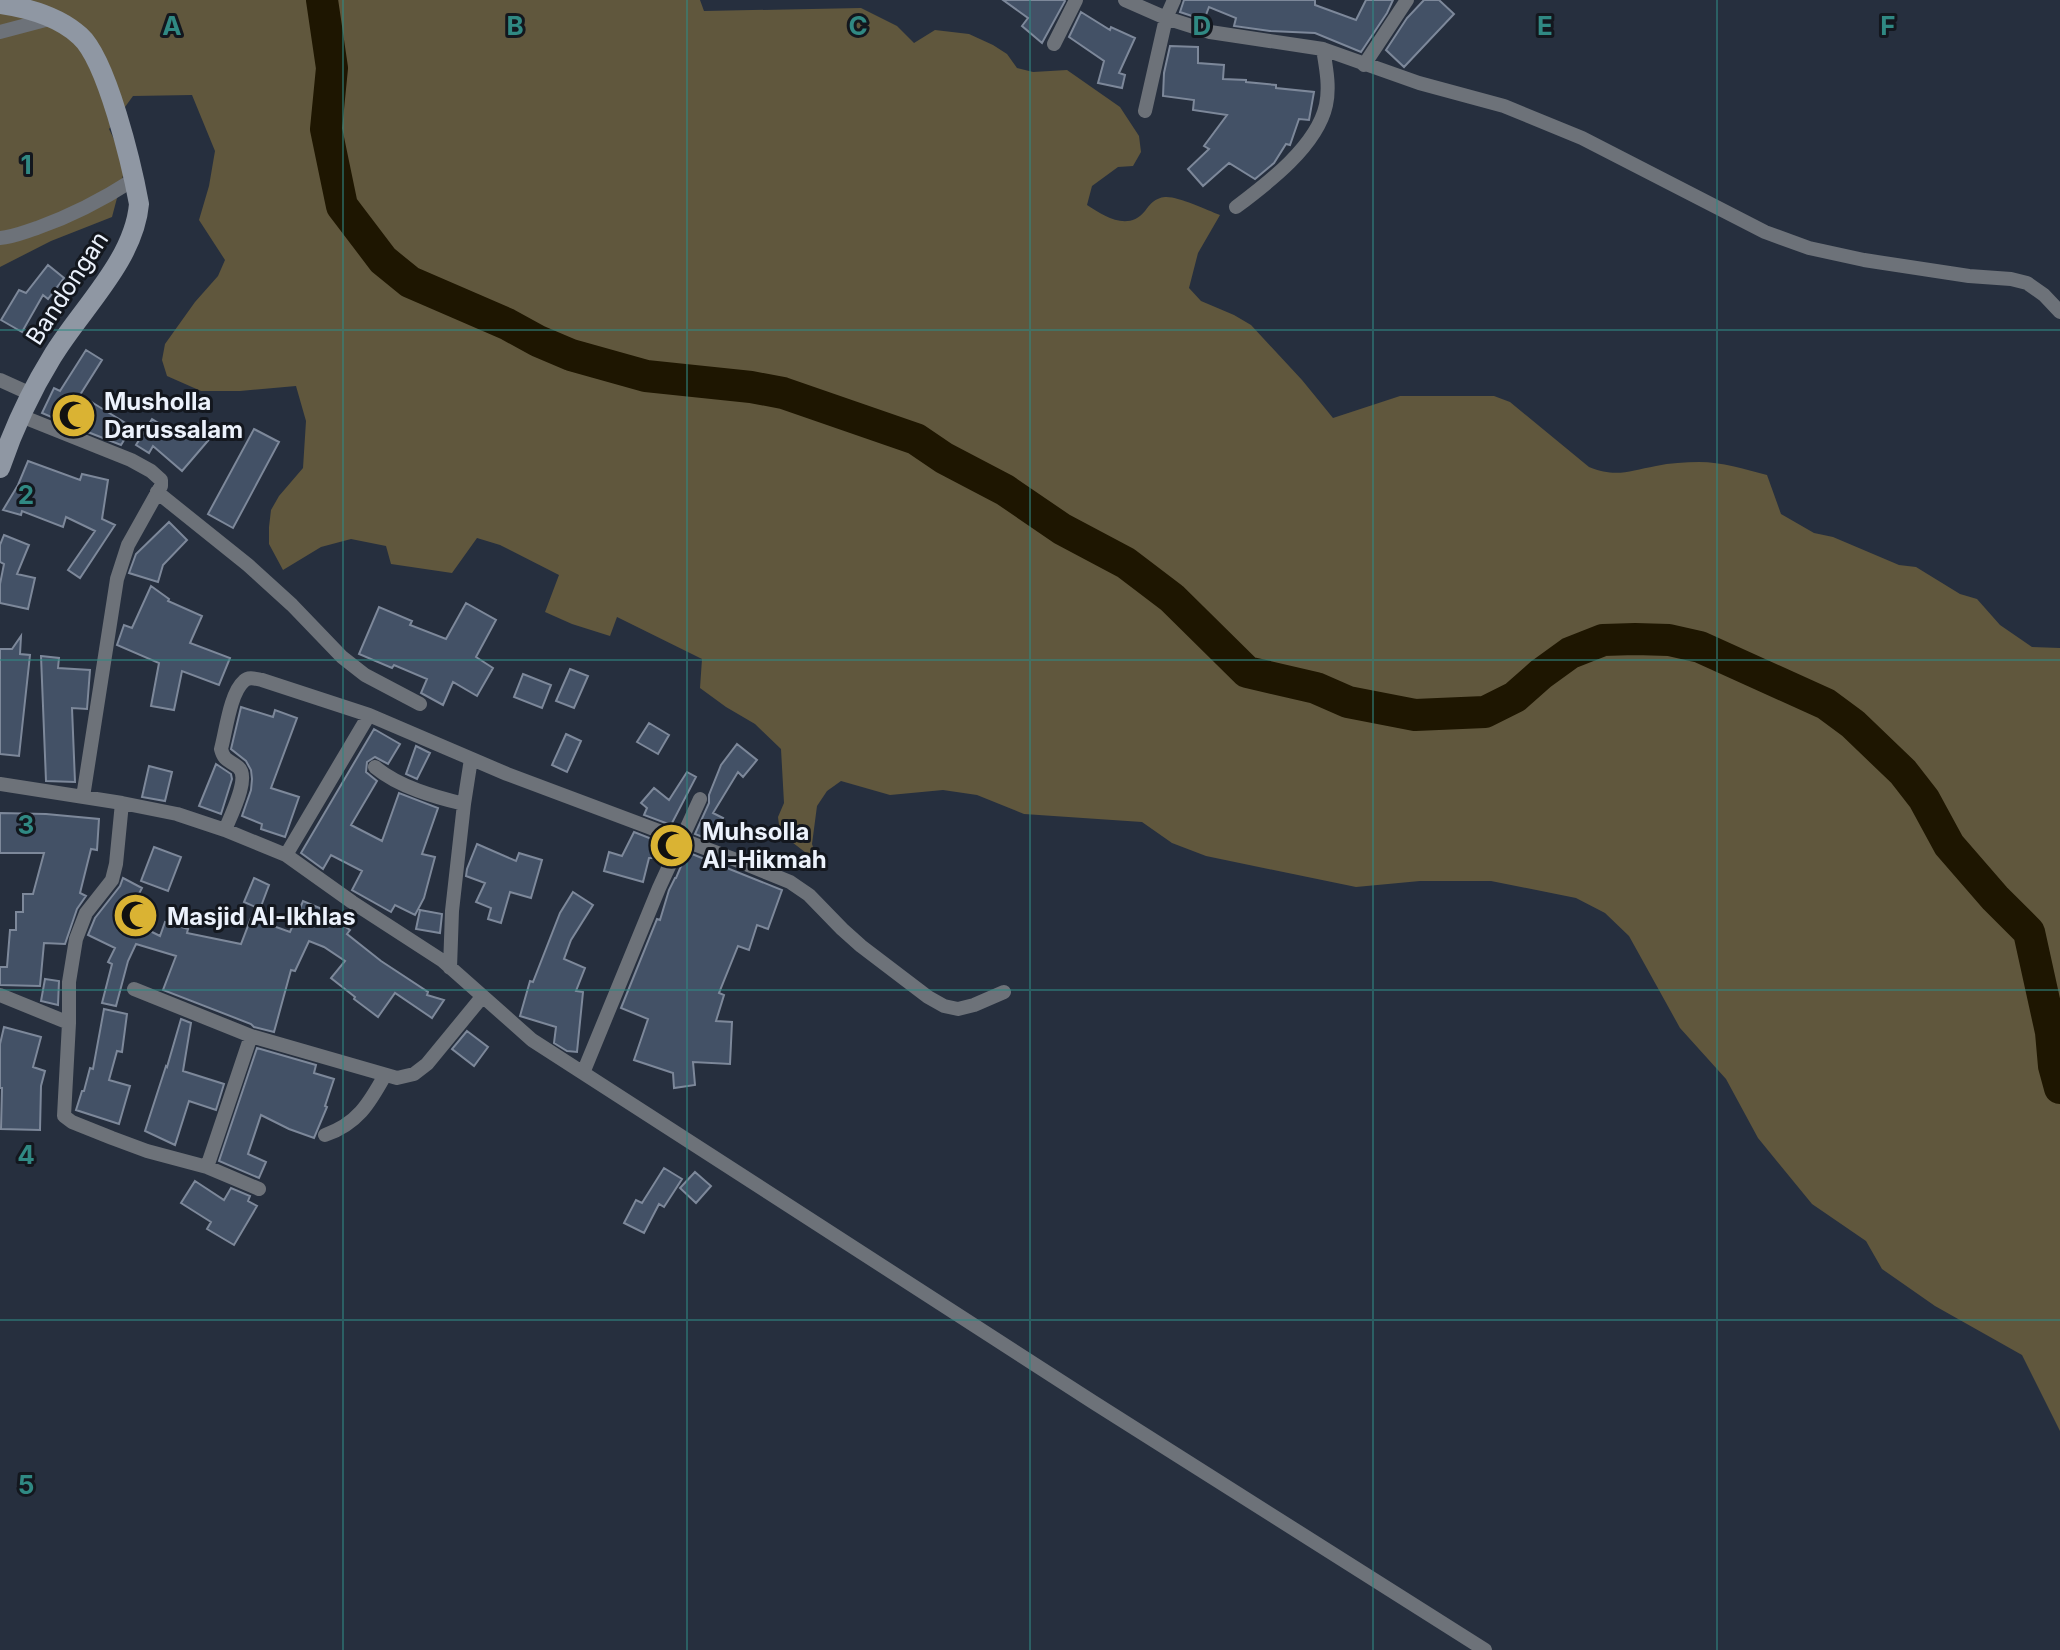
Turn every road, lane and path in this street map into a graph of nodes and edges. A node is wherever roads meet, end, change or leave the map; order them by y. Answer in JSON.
{"nodes":[{"id":1,"x":1076,"y":0,"type":"edge"},
{"id":2,"x":1125,"y":0,"type":"edge"},
{"id":3,"x":1174,"y":0,"type":"edge"},
{"id":4,"x":1407,"y":0,"type":"edge"},
{"id":5,"x":0,"y":4,"type":"edge"},
{"id":6,"x":53,"y":18,"type":"junction"},
{"id":7,"x":1166,"y":18,"type":"junction"},
{"id":8,"x":0,"y":32,"type":"edge"},
{"id":9,"x":1054,"y":44,"type":"dead end"},
{"id":10,"x":1323,"y":49,"type":"junction"},
{"id":11,"x":1364,"y":65,"type":"junction"},
{"id":12,"x":1145,"y":111,"type":"dead end"},
{"id":13,"x":133,"y":180,"type":"junction"},
{"id":14,"x":1236,"y":207,"type":"dead end"},
{"id":15,"x":0,"y":238,"type":"edge"},
{"id":16,"x":2060,"y":312,"type":"edge"},
{"id":17,"x":0,"y":380,"type":"edge"},
{"id":18,"x":31,"y":394,"type":"junction"},
{"id":19,"x":21,"y":416,"type":"junction"},
{"id":20,"x":0,"y":468,"type":"edge"},
{"id":21,"x":157,"y":492,"type":"junction"},
{"id":22,"x":420,"y":704,"type":"dead end"},
{"id":23,"x":369,"y":715,"type":"junction"},
{"id":24,"x":471,"y":759,"type":"junction"},
{"id":25,"x":375,"y":767,"type":"dead end"},
{"id":26,"x":0,"y":784,"type":"edge"},
{"id":27,"x":83,"y":797,"type":"junction"},
{"id":28,"x":700,"y":799,"type":"dead end"},
{"id":29,"x":122,"y":803,"type":"junction"},
{"id":30,"x":464,"y":804,"type":"junction"},
{"id":31,"x":225,"y":830,"type":"junction"},
{"id":32,"x":680,"y":840,"type":"junction"},
{"id":33,"x":286,"y":855,"type":"junction"},
{"id":34,"x":450,"y":968,"type":"junction"},
{"id":35,"x":134,"y":989,"type":"dead end"},
{"id":36,"x":1004,"y":992,"type":"dead end"},
{"id":37,"x":0,"y":995,"type":"edge"},
{"id":38,"x":482,"y":997,"type":"junction"},
{"id":39,"x":69,"y":1023,"type":"junction"},
{"id":40,"x":251,"y":1036,"type":"junction"},
{"id":41,"x":583,"y":1073,"type":"junction"},
{"id":42,"x":385,"y":1075,"type":"junction"},
{"id":43,"x":325,"y":1135,"type":"dead end"},
{"id":44,"x":207,"y":1167,"type":"junction"},
{"id":45,"x":259,"y":1189,"type":"dead end"},
{"id":46,"x":1485,"y":1650,"type":"edge"}],
"edges":[{"from":1,"to":9,"type":"street"},
{"from":2,"to":7,"type":"street"},
{"from":3,"to":7,"type":"street"},
{"from":4,"to":11,"type":"street"},
{"from":5,"to":6,"type":"street","name":"Bandongan"},
{"from":6,"to":8,"type":"street"},
{"from":6,"to":13,"type":"street","name":"Bandongan"},
{"from":7,"to":10,"type":"street"},
{"from":7,"to":12,"type":"street"},
{"from":10,"to":11,"type":"street"},
{"from":10,"to":14,"type":"street"},
{"from":11,"to":16,"type":"street"},
{"from":13,"to":15,"type":"street"},
{"from":13,"to":18,"type":"street","name":"Bandongan"},
{"from":17,"to":18,"type":"street"},
{"from":18,"to":19,"type":"street","name":"Bandongan"},
{"from":19,"to":20,"type":"street","name":"Bandongan"},
{"from":19,"to":21,"type":"street"},
{"from":21,"to":22,"type":"street"},
{"from":21,"to":27,"type":"street"},
{"from":23,"to":24,"type":"street"},
{"from":23,"to":31,"type":"street"},
{"from":23,"to":33,"type":"street"},
{"from":24,"to":30,"type":"street"},
{"from":24,"to":32,"type":"street"},
{"from":25,"to":30,"type":"street"},
{"from":26,"to":27,"type":"street"},
{"from":27,"to":29,"type":"street"},
{"from":28,"to":32,"type":"street"},
{"from":29,"to":31,"type":"street"},
{"from":29,"to":39,"type":"street"},
{"from":30,"to":34,"type":"street"},
{"from":31,"to":33,"type":"street"},
{"from":32,"to":36,"type":"street"},
{"from":32,"to":41,"type":"street"},
{"from":33,"to":34,"type":"street"},
{"from":34,"to":38,"type":"street"},
{"from":35,"to":40,"type":"street"},
{"from":37,"to":39,"type":"street"},
{"from":38,"to":41,"type":"street"},
{"from":38,"to":42,"type":"street"},
{"from":39,"to":44,"type":"street"},
{"from":40,"to":42,"type":"street"},
{"from":40,"to":44,"type":"street"},
{"from":41,"to":46,"type":"street"},
{"from":42,"to":43,"type":"street"},
{"from":44,"to":45,"type":"street"}]}
